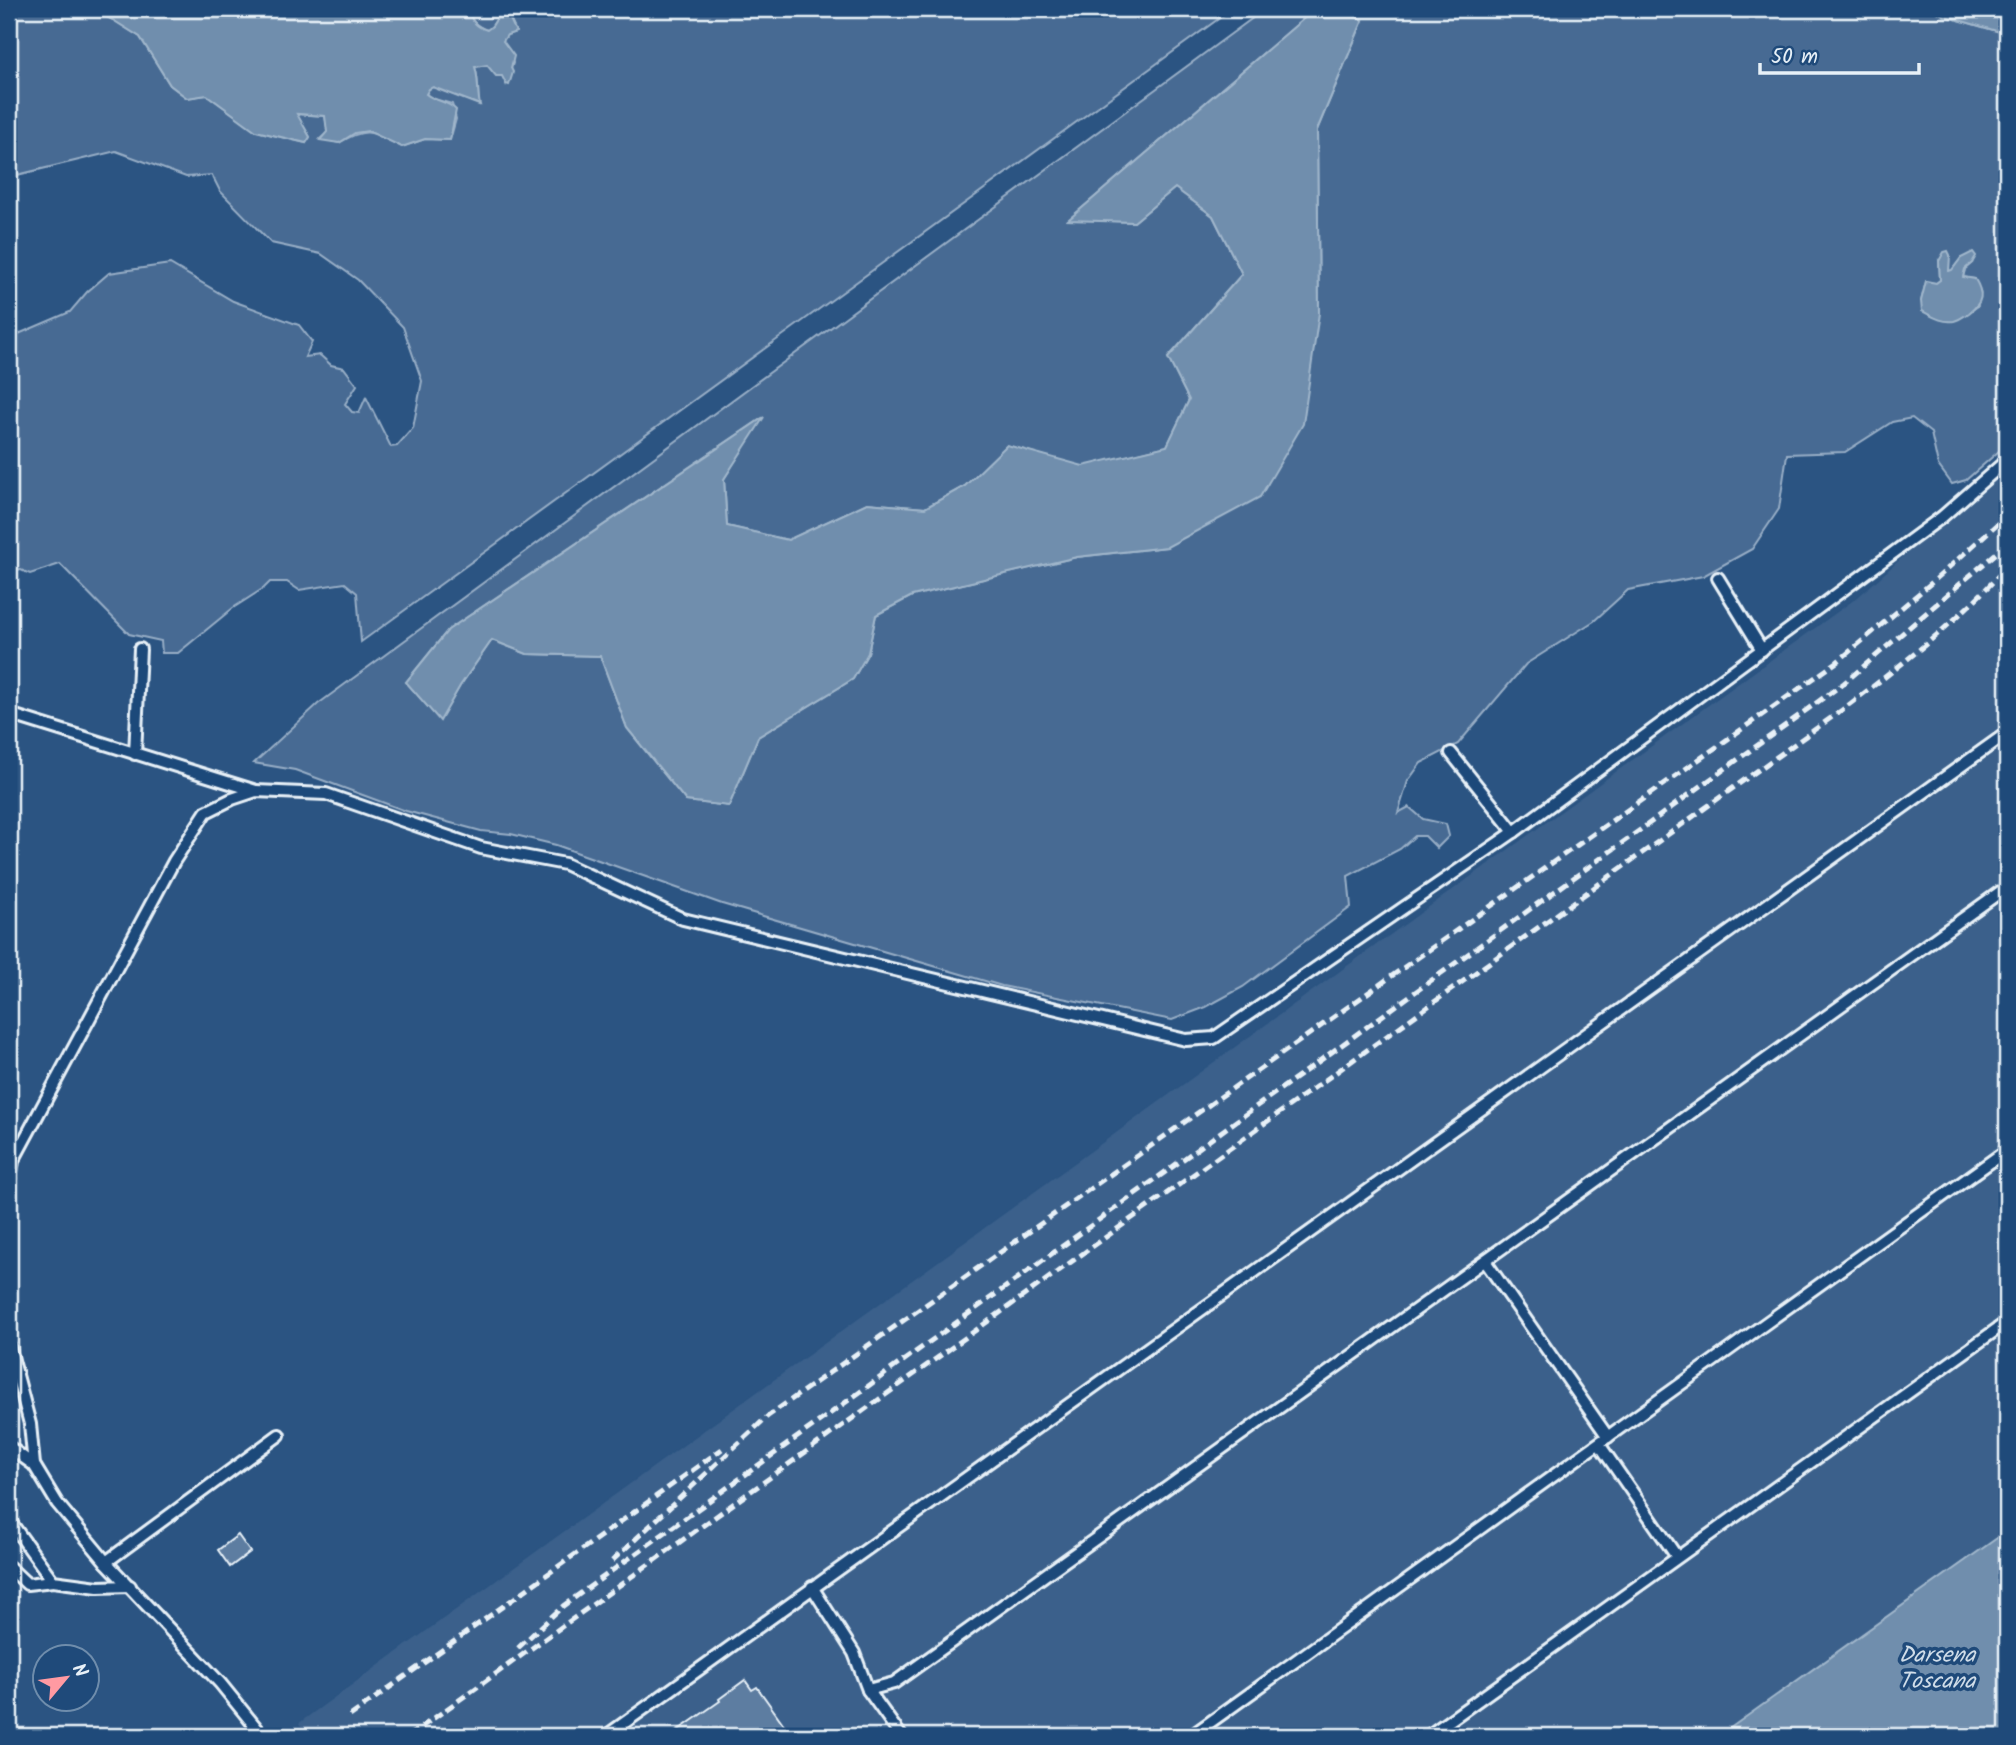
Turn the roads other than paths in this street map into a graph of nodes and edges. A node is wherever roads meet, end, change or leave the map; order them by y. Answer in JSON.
{"nodes":[{"id":1,"x":2007,"y":460,"type":"edge"},
{"id":2,"x":1718,"y":578,"type":"dead end"},
{"id":3,"x":140,"y":649,"type":"dead end"},
{"id":4,"x":1762,"y":650,"type":"junction"},
{"id":5,"x":9,"y":715,"type":"edge"},
{"id":6,"x":2007,"y":733,"type":"edge"},
{"id":7,"x":1451,"y":753,"type":"dead end"},
{"id":8,"x":135,"y":754,"type":"junction"},
{"id":9,"x":256,"y":791,"type":"junction"},
{"id":10,"x":1514,"y":832,"type":"junction"},
{"id":11,"x":2007,"y":887,"type":"edge"},
{"id":12,"x":2007,"y":1150,"type":"edge"},
{"id":13,"x":9,"y":1183,"type":"edge"},
{"id":14,"x":1485,"y":1261,"type":"junction"},
{"id":15,"x":2007,"y":1322,"type":"edge"},
{"id":16,"x":9,"y":1345,"type":"edge"},
{"id":17,"x":279,"y":1435,"type":"dead end"},
{"id":18,"x":1603,"y":1441,"type":"junction"},
{"id":19,"x":9,"y":1447,"type":"edge"},
{"id":20,"x":34,"y":1465,"type":"junction"},
{"id":21,"x":9,"y":1520,"type":"edge"},
{"id":22,"x":1677,"y":1557,"type":"junction"},
{"id":23,"x":106,"y":1562,"type":"junction"},
{"id":24,"x":9,"y":1567,"type":"edge"},
{"id":25,"x":53,"y":1581,"type":"junction"},
{"id":26,"x":130,"y":1586,"type":"junction"},
{"id":27,"x":812,"y":1587,"type":"junction"},
{"id":28,"x":868,"y":1690,"type":"junction"},
{"id":29,"x":263,"y":1736,"type":"edge"},
{"id":30,"x":606,"y":1736,"type":"edge"},
{"id":31,"x":901,"y":1736,"type":"edge"},
{"id":32,"x":1191,"y":1736,"type":"edge"},
{"id":33,"x":1428,"y":1736,"type":"edge"}],
"edges":[{"from":1,"to":4,"type":"lane"},
{"from":2,"to":4,"type":"lane"},
{"from":3,"to":8,"type":"lane"},
{"from":4,"to":10,"type":"lane"},
{"from":5,"to":8,"type":"lane"},
{"from":6,"to":27,"type":"lane"},
{"from":7,"to":10,"type":"lane"},
{"from":8,"to":9,"type":"lane"},
{"from":9,"to":10,"type":"lane"},
{"from":9,"to":13,"type":"lane"},
{"from":11,"to":14,"type":"lane"},
{"from":12,"to":18,"type":"lane"},
{"from":14,"to":18,"type":"lane"},
{"from":14,"to":28,"type":"lane"},
{"from":15,"to":22,"type":"lane"},
{"from":16,"to":20,"type":"lane"},
{"from":17,"to":23,"type":"lane"},
{"from":18,"to":22,"type":"lane"},
{"from":18,"to":32,"type":"lane"},
{"from":19,"to":20,"type":"lane"},
{"from":20,"to":23,"type":"lane"},
{"from":21,"to":25,"type":"lane"},
{"from":22,"to":33,"type":"lane"},
{"from":23,"to":26,"type":"lane"},
{"from":24,"to":25,"type":"lane"},
{"from":25,"to":26,"type":"lane"},
{"from":26,"to":29,"type":"lane"},
{"from":27,"to":28,"type":"lane"},
{"from":27,"to":30,"type":"lane"},
{"from":28,"to":31,"type":"lane"}]}
